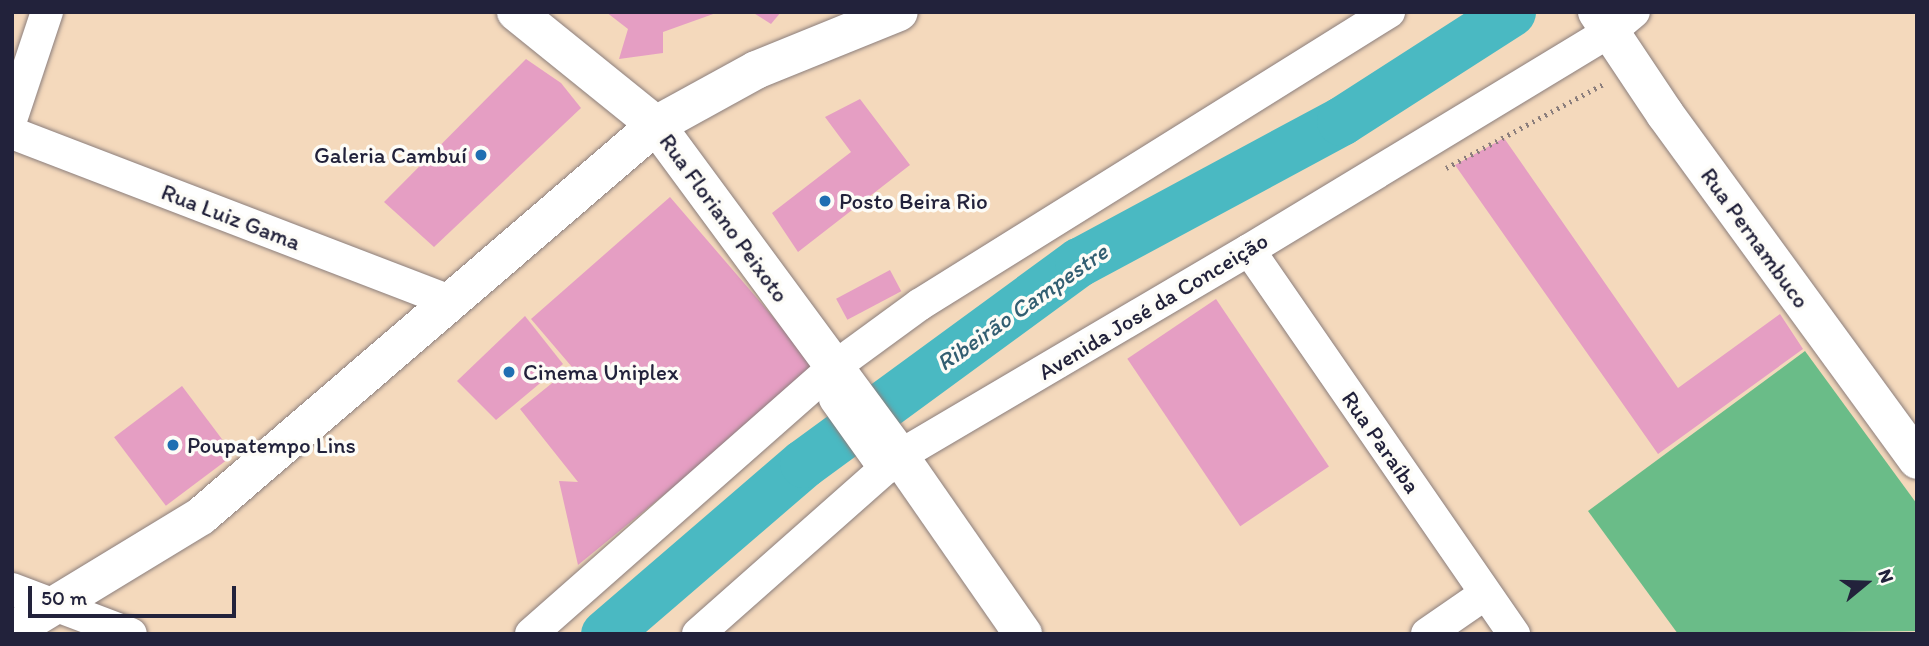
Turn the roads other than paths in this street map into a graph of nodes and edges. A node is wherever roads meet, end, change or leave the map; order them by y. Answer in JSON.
{"nodes":[{"id":1,"x":47,"y":12,"type":"edge"},
{"id":2,"x":516,"y":12,"type":"edge"},
{"id":3,"x":899,"y":12,"type":"edge"},
{"id":4,"x":1389,"y":12,"type":"edge"},
{"id":5,"x":1611,"y":19,"type":"edge"},
{"id":6,"x":12,"y":117,"type":"edge"},
{"id":7,"x":656,"y":125,"type":"junction"},
{"id":8,"x":12,"y":133,"type":"edge"},
{"id":9,"x":1249,"y":250,"type":"junction"},
{"id":10,"x":449,"y":301,"type":"junction"},
{"id":11,"x":832,"y":380,"type":"junction"},
{"id":12,"x":888,"y":457,"type":"junction"},
{"id":13,"x":1917,"y":460,"type":"edge"},
{"id":14,"x":12,"y":589,"type":"edge"},
{"id":15,"x":1485,"y":594,"type":"junction"},
{"id":16,"x":56,"y":608,"type":"junction"},
{"id":17,"x":12,"y":631,"type":"edge"},
{"id":18,"x":131,"y":634,"type":"edge"},
{"id":19,"x":531,"y":634,"type":"edge"},
{"id":20,"x":698,"y":634,"type":"edge"},
{"id":21,"x":1023,"y":634,"type":"edge"},
{"id":22,"x":1427,"y":634,"type":"edge"},
{"id":23,"x":1514,"y":634,"type":"edge"}],
"edges":[{"from":1,"to":6,"type":"street"},
{"from":2,"to":7,"type":"main road","name":"Rua Floriano Peixoto"},
{"from":3,"to":7,"type":"main road"},
{"from":4,"to":11,"type":"street"},
{"from":5,"to":9,"type":"street","name":"Avenida José da Conceição"},
{"from":5,"to":13,"type":"main road","name":"Rua Pernambuco"},
{"from":7,"to":10,"type":"main road"},
{"from":7,"to":11,"type":"main road","name":"Rua Floriano Peixoto"},
{"from":8,"to":10,"type":"street","name":"Rua Luiz Gama"},
{"from":9,"to":12,"type":"street","name":"Avenida José da Conceição"},
{"from":9,"to":15,"type":"street","name":"Rua Paraíba"},
{"from":10,"to":16,"type":"main road"},
{"from":11,"to":12,"type":"main road","name":"Rua Floriano Peixoto"},
{"from":11,"to":19,"type":"street"},
{"from":12,"to":20,"type":"street","name":"Avenida José da Conceição"},
{"from":12,"to":21,"type":"main road","name":"Rua Floriano Peixoto"},
{"from":14,"to":16,"type":"street"},
{"from":15,"to":22,"type":"street"},
{"from":15,"to":23,"type":"street","name":"Rua Paraíba"},
{"from":16,"to":17,"type":"main road"},
{"from":16,"to":18,"type":"street"}]}
